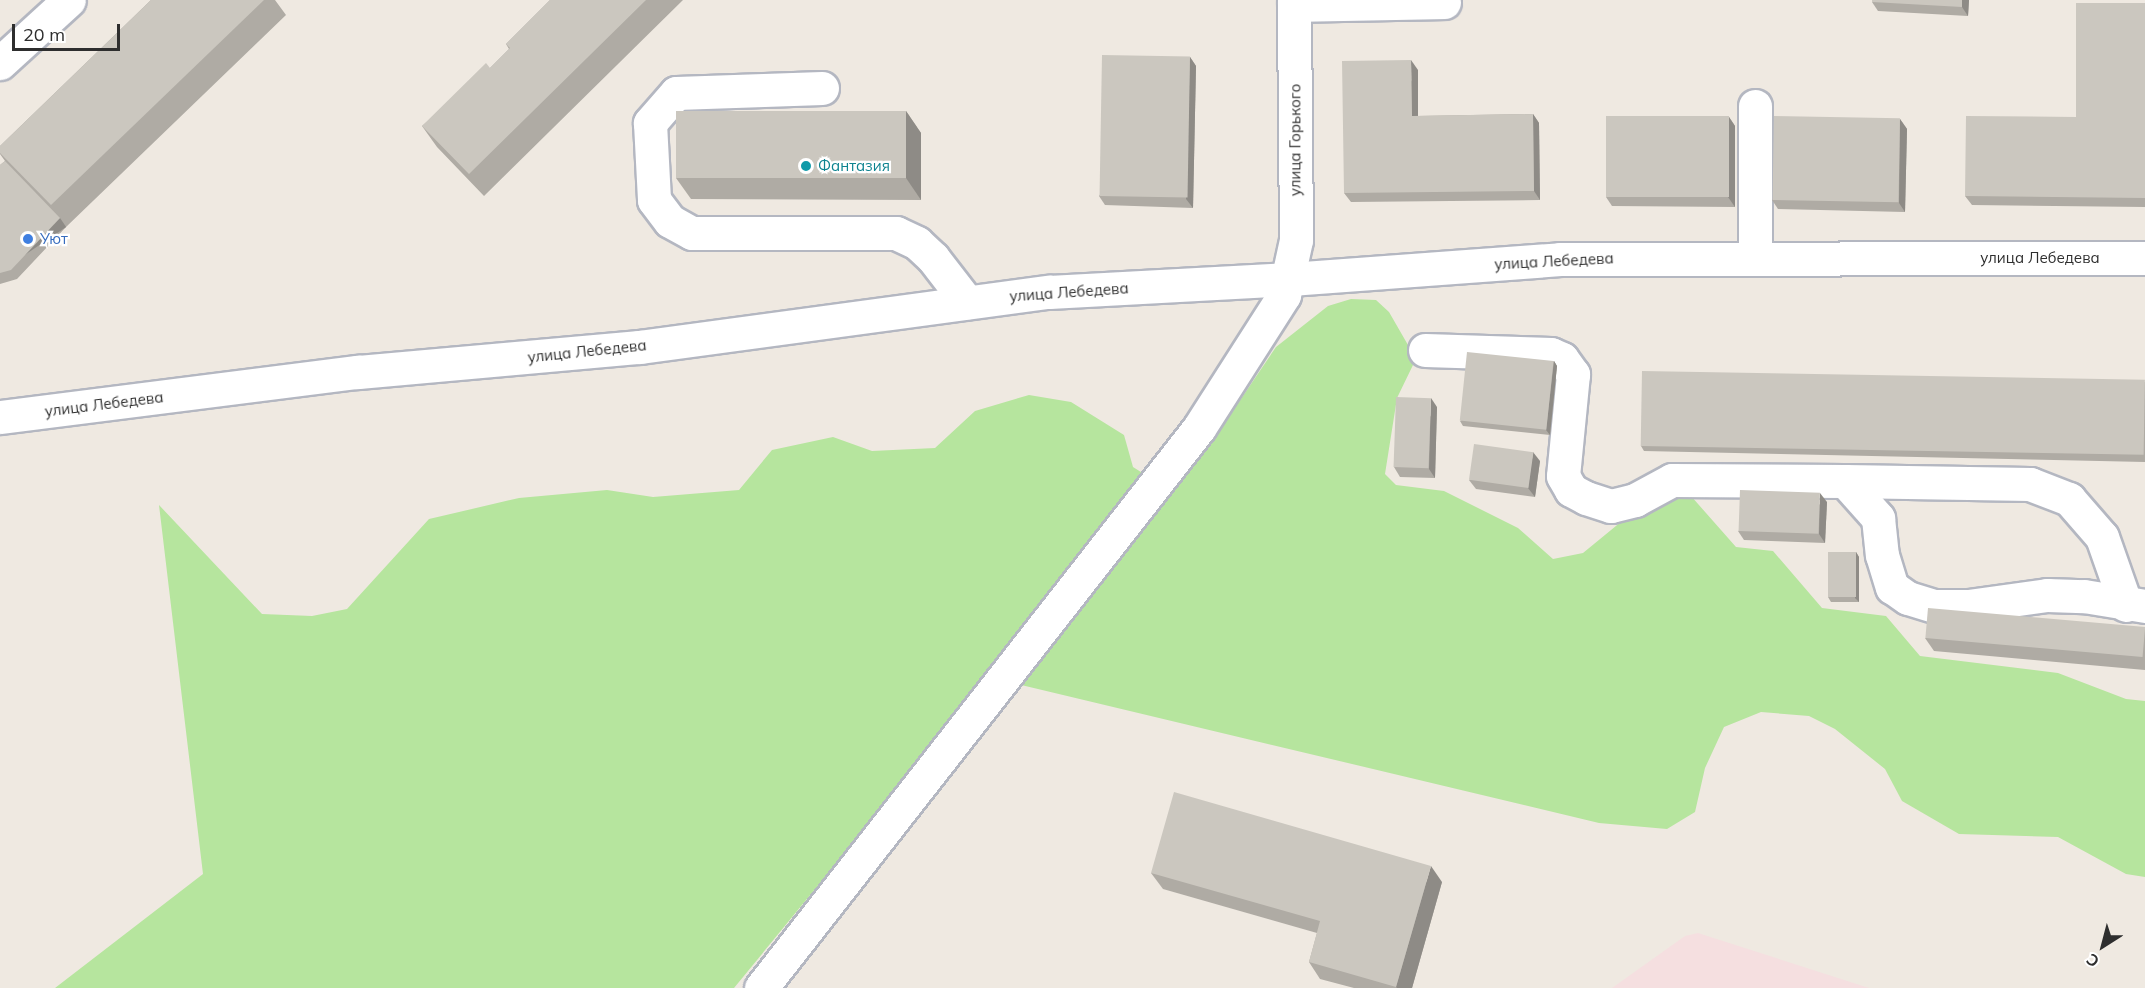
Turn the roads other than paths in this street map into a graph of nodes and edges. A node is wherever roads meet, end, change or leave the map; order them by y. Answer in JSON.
{"nodes":[{"id":1,"x":69,"y":0,"type":"edge"},
{"id":2,"x":1294,"y":2,"type":"edge"},
{"id":3,"x":1444,"y":2,"type":"dead end"},
{"id":4,"x":0,"y":63,"type":"edge"},
{"id":5,"x":822,"y":87,"type":"dead end"},
{"id":6,"x":1755,"y":106,"type":"dead end"},
{"id":7,"x":1755,"y":257,"type":"junction"},
{"id":8,"x":2145,"y":258,"type":"edge"},
{"id":9,"x":1290,"y":279,"type":"junction"},
{"id":10,"x":967,"y":302,"type":"junction"},
{"id":11,"x":1425,"y":350,"type":"dead end"},
{"id":12,"x":0,"y":417,"type":"edge"},
{"id":13,"x":1845,"y":481,"type":"junction"},
{"id":14,"x":2135,"y":606,"type":"edge"},
{"id":15,"x":761,"y":988,"type":"edge"}],
"edges":[{"from":1,"to":4,"type":"street"},
{"from":2,"to":3,"type":"street"},
{"from":2,"to":9,"type":"street","name":"улица Горького"},
{"from":5,"to":10,"type":"street"},
{"from":6,"to":7,"type":"street"},
{"from":7,"to":8,"type":"street","name":"улица Лебедева"},
{"from":7,"to":9,"type":"street","name":"улица Лебедева"},
{"from":9,"to":10,"type":"street","name":"улица Лебедева"},
{"from":9,"to":15,"type":"street","name":"улица Горького"},
{"from":10,"to":12,"type":"street","name":"улица Лебедева"},
{"from":11,"to":13,"type":"street"},
{"from":13,"to":14,"type":"street"},
{"from":13,"to":14,"type":"street"}]}
